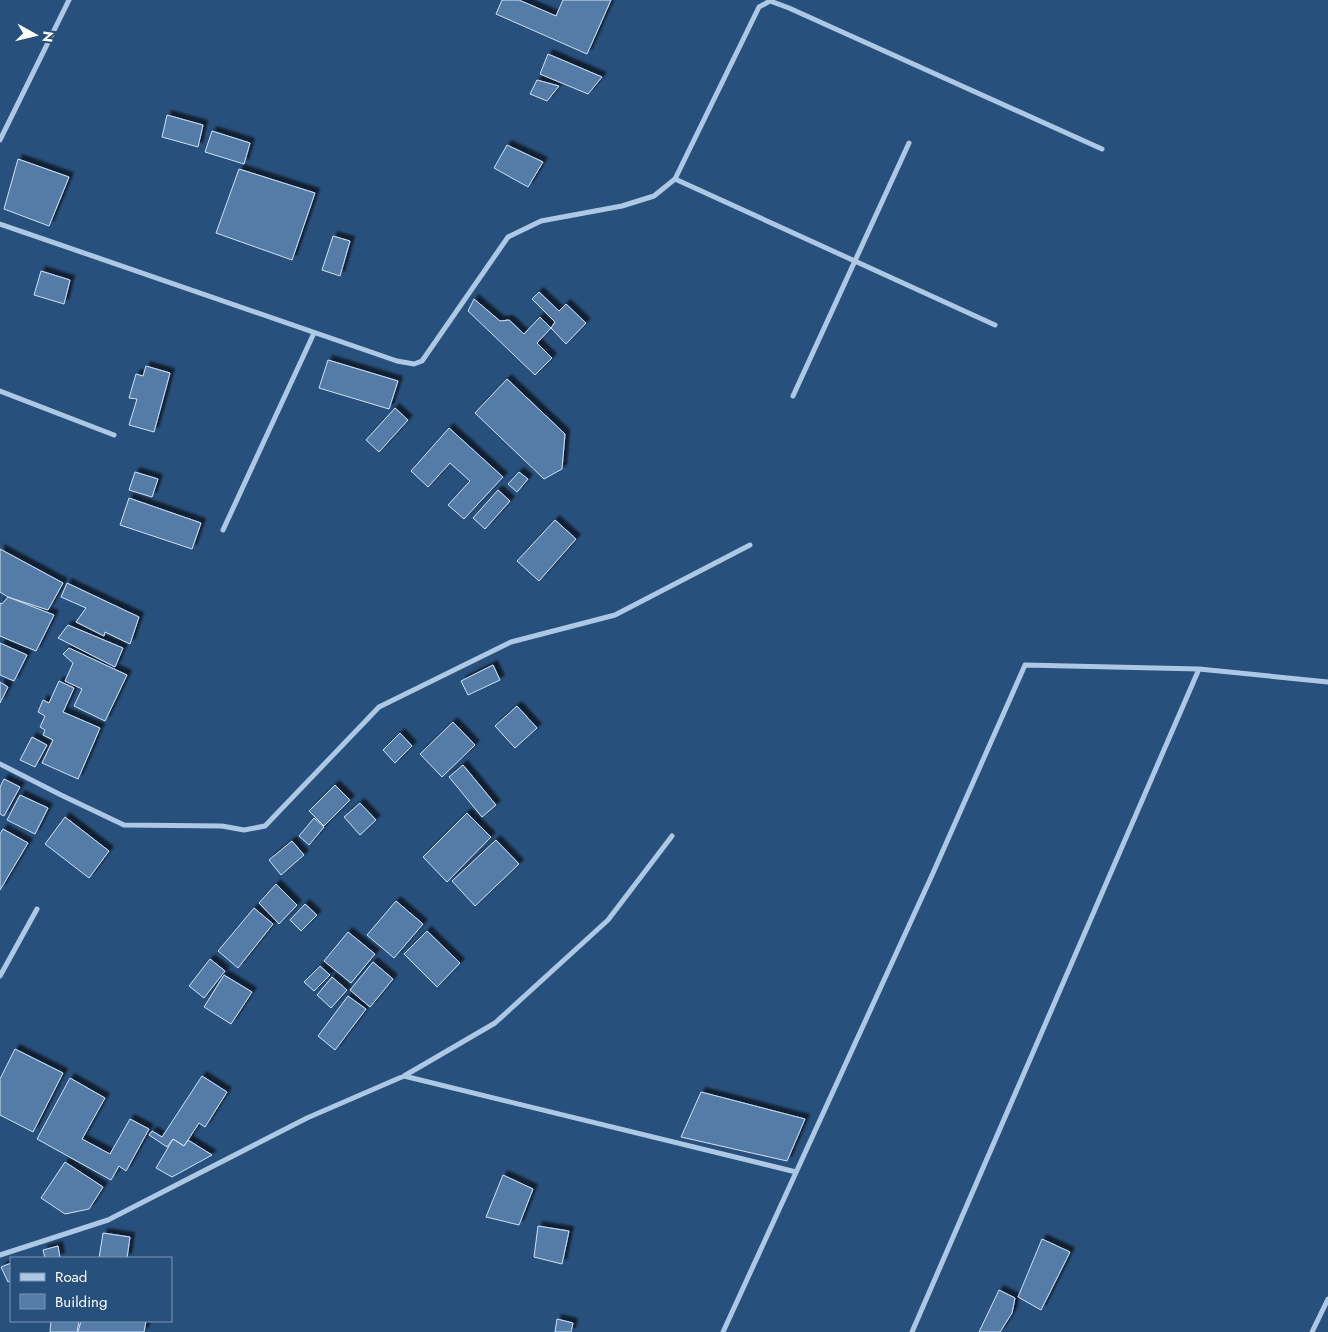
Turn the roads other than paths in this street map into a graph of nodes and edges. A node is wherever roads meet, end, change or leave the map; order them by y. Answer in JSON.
{"nodes":[{"id":1,"x":69,"y":0,"type":"edge"},
{"id":2,"x":0,"y":140,"type":"edge"},
{"id":3,"x":908,"y":143,"type":"dead end"},
{"id":4,"x":1102,"y":149,"type":"dead end"},
{"id":5,"x":675,"y":179,"type":"junction"},
{"id":6,"x":0,"y":224,"type":"edge"},
{"id":7,"x":854,"y":260,"type":"junction"},
{"id":8,"x":996,"y":325,"type":"dead end"},
{"id":9,"x":314,"y":333,"type":"junction"},
{"id":10,"x":0,"y":391,"type":"edge"},
{"id":11,"x":793,"y":396,"type":"dead end"},
{"id":12,"x":114,"y":435,"type":"dead end"},
{"id":13,"x":223,"y":530,"type":"dead end"},
{"id":14,"x":750,"y":545,"type":"dead end"},
{"id":15,"x":1199,"y":669,"type":"junction"},
{"id":16,"x":1328,"y":682,"type":"edge"},
{"id":17,"x":0,"y":764,"type":"edge"},
{"id":18,"x":672,"y":836,"type":"dead end"},
{"id":19,"x":37,"y":910,"type":"dead end"},
{"id":20,"x":0,"y":976,"type":"edge"},
{"id":21,"x":404,"y":1076,"type":"junction"},
{"id":22,"x":796,"y":1172,"type":"junction"},
{"id":23,"x":0,"y":1255,"type":"edge"},
{"id":24,"x":1328,"y":1299,"type":"edge"},
{"id":25,"x":723,"y":1332,"type":"edge"},
{"id":26,"x":912,"y":1332,"type":"edge"},
{"id":27,"x":1312,"y":1332,"type":"edge"}],
"edges":[{"from":1,"to":2,"type":"street"},
{"from":3,"to":7,"type":"street"},
{"from":4,"to":5,"type":"street"},
{"from":5,"to":7,"type":"street"},
{"from":5,"to":9,"type":"street"},
{"from":6,"to":9,"type":"street"},
{"from":7,"to":8,"type":"street"},
{"from":7,"to":11,"type":"street"},
{"from":9,"to":13,"type":"street"},
{"from":10,"to":12,"type":"street"},
{"from":14,"to":17,"type":"street"},
{"from":15,"to":16,"type":"street"},
{"from":15,"to":22,"type":"street"},
{"from":15,"to":26,"type":"street"},
{"from":18,"to":21,"type":"street"},
{"from":19,"to":20,"type":"street"},
{"from":21,"to":22,"type":"street"},
{"from":21,"to":23,"type":"street"},
{"from":22,"to":25,"type":"street"},
{"from":24,"to":27,"type":"street"}]}
